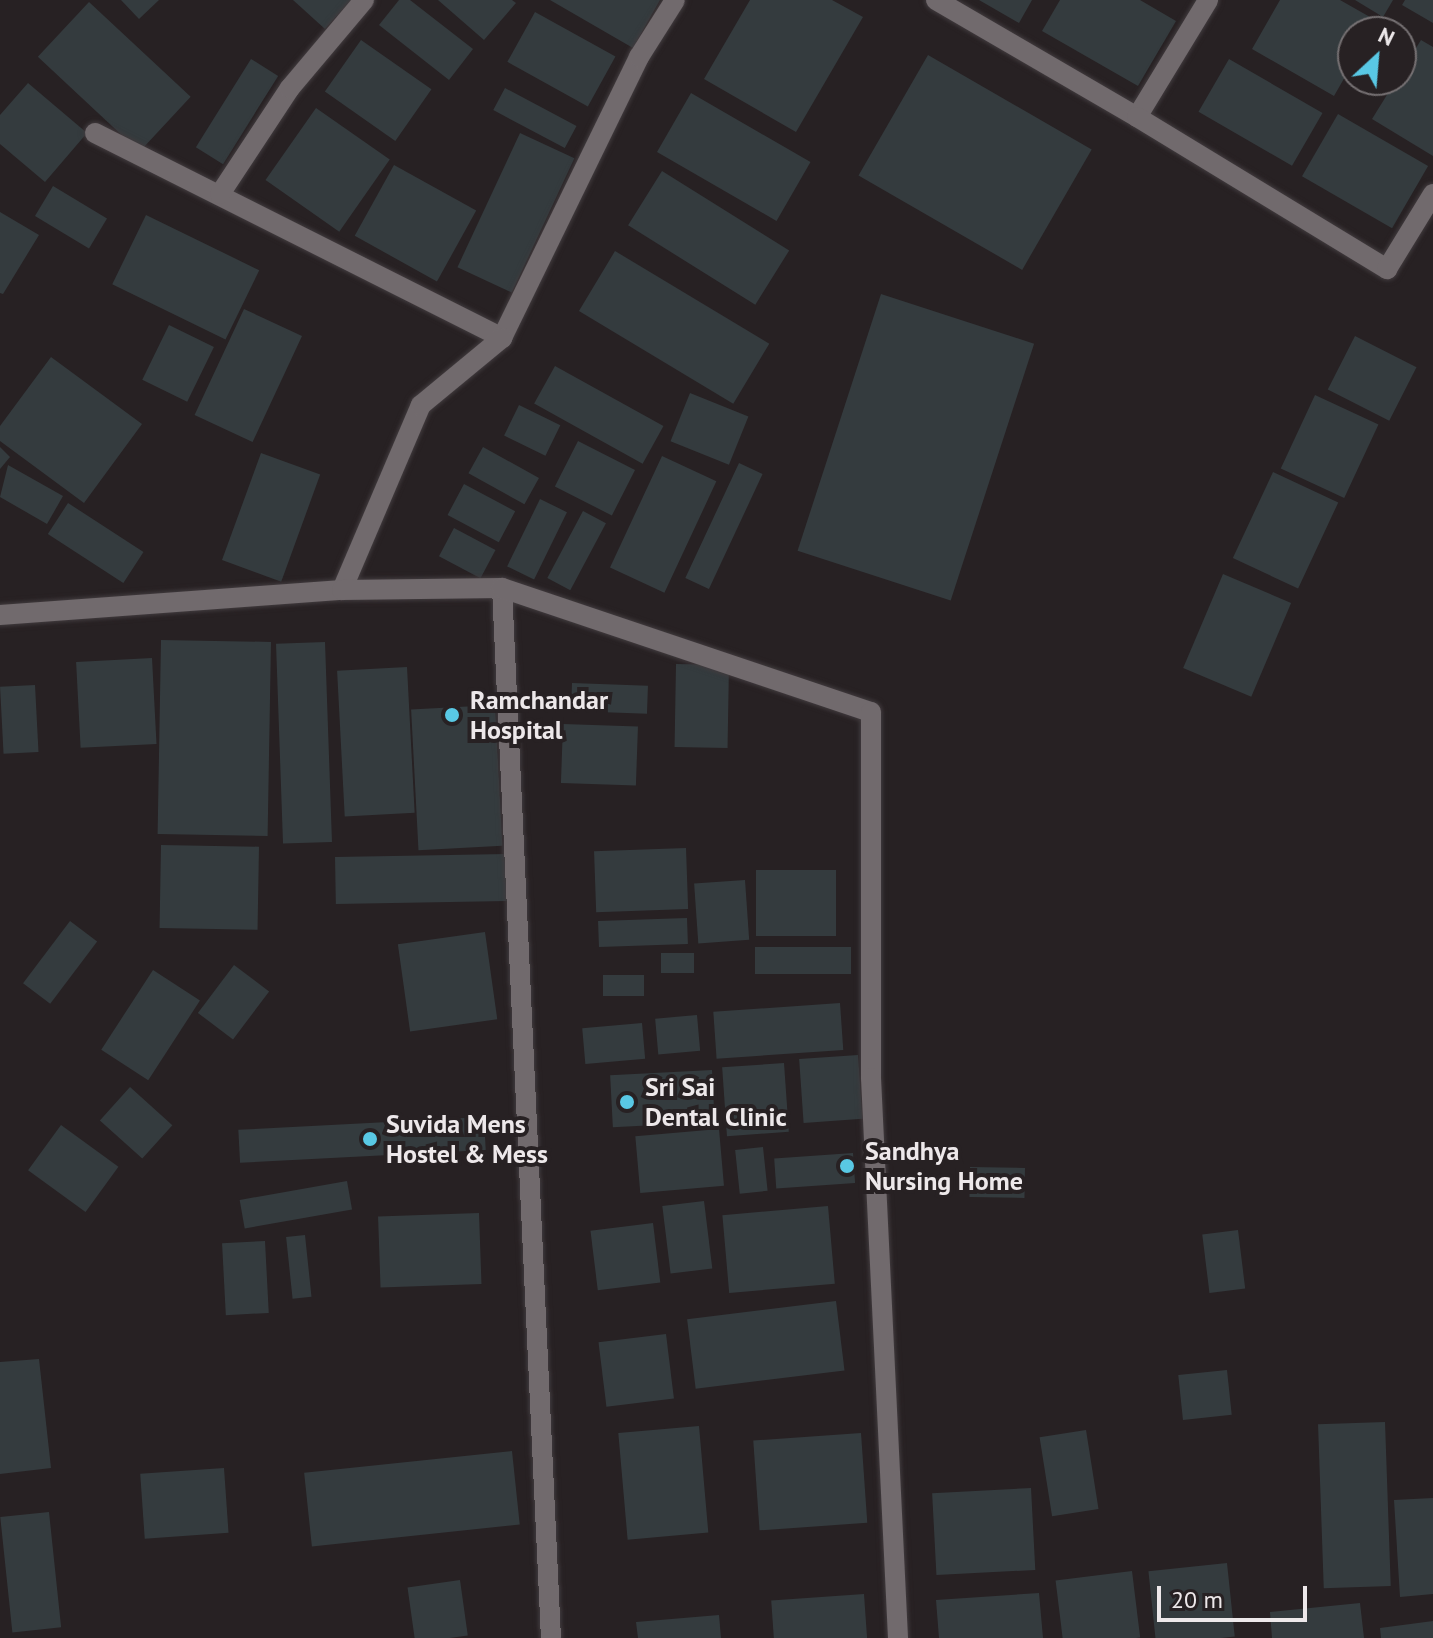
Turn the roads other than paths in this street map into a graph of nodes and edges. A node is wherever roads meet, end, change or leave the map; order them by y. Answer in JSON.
{"nodes":[{"id":1,"x":364,"y":0,"type":"edge"},
{"id":2,"x":675,"y":0,"type":"edge"},
{"id":3,"x":936,"y":0,"type":"edge"},
{"id":4,"x":1208,"y":0,"type":"edge"},
{"id":5,"x":1137,"y":117,"type":"junction"},
{"id":6,"x":95,"y":133,"type":"dead end"},
{"id":7,"x":220,"y":194,"type":"junction"},
{"id":8,"x":1433,"y":194,"type":"edge"},
{"id":9,"x":502,"y":338,"type":"junction"},
{"id":10,"x":502,"y":588,"type":"junction"},
{"id":11,"x":342,"y":590,"type":"junction"},
{"id":12,"x":0,"y":615,"type":"edge"},
{"id":13,"x":551,"y":1638,"type":"edge"},
{"id":14,"x":898,"y":1638,"type":"edge"}],
"edges":[{"from":1,"to":7,"type":"street"},
{"from":2,"to":9,"type":"street"},
{"from":3,"to":5,"type":"street"},
{"from":4,"to":5,"type":"street"},
{"from":5,"to":8,"type":"street"},
{"from":6,"to":7,"type":"street"},
{"from":7,"to":9,"type":"street"},
{"from":9,"to":11,"type":"street"},
{"from":10,"to":11,"type":"street"},
{"from":10,"to":13,"type":"street"},
{"from":10,"to":14,"type":"street"},
{"from":11,"to":12,"type":"street"}]}
